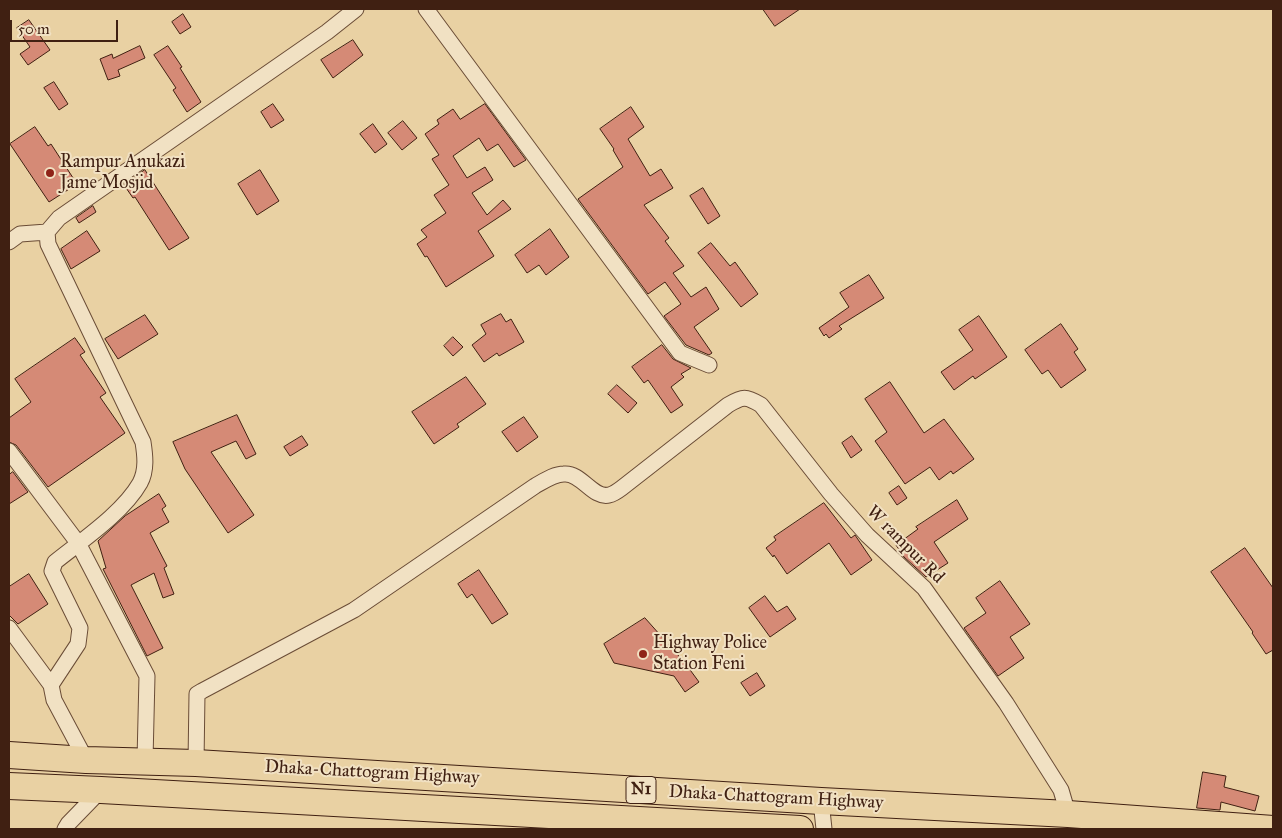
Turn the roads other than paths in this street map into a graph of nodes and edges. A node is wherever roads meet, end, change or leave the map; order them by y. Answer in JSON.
{"nodes":[{"id":1,"x":356,"y":9,"type":"edge"},
{"id":2,"x":426,"y":9,"type":"edge"},
{"id":3,"x":47,"y":232,"type":"junction"},
{"id":4,"x":9,"y":242,"type":"edge"},
{"id":5,"x":709,"y":365,"type":"dead end"},
{"id":6,"x":9,"y":451,"type":"edge"},
{"id":7,"x":78,"y":543,"type":"junction"},
{"id":8,"x":9,"y":628,"type":"edge"},
{"id":9,"x":51,"y":685,"type":"junction"},
{"id":10,"x":9,"y":755,"type":"edge"},
{"id":11,"x":86,"y":760,"type":"junction"},
{"id":12,"x":145,"y":760,"type":"junction"},
{"id":13,"x":196,"y":763,"type":"junction"},
{"id":14,"x":9,"y":786,"type":"edge"},
{"id":15,"x":102,"y":790,"type":"junction"},
{"id":16,"x":821,"y":801,"type":"junction"},
{"id":17,"x":1068,"y":814,"type":"junction"},
{"id":18,"x":701,"y":827,"type":"edge"},
{"id":19,"x":65,"y":829,"type":"edge"},
{"id":20,"x":800,"y":829,"type":"edge"},
{"id":21,"x":824,"y":829,"type":"edge"},
{"id":22,"x":1273,"y":829,"type":"edge"}],
"edges":[{"from":1,"to":3,"type":"street"},
{"from":2,"to":5,"type":"street"},
{"from":3,"to":4,"type":"street"},
{"from":3,"to":7,"type":"street"},
{"from":6,"to":7,"type":"street"},
{"from":7,"to":9,"type":"street"},
{"from":7,"to":12,"type":"street"},
{"from":8,"to":9,"type":"street"},
{"from":9,"to":11,"type":"street"},
{"from":10,"to":11,"type":"highway","name":"Dhaka-Chattogram Highway","number":"N1"},
{"from":11,"to":12,"type":"highway","name":"Dhaka-Chattogram Highway","number":"N1"},
{"from":12,"to":13,"type":"highway","name":"Dhaka-Chattogram Highway","number":"N1"},
{"from":13,"to":16,"type":"highway","name":"Dhaka-Chattogram Highway","number":"N1"},
{"from":13,"to":17,"type":"street","name":"W rampur Rd"},
{"from":14,"to":15,"type":"highway","name":"Dhaka-Chattogram Highway","number":"N1"},
{"from":15,"to":18,"type":"highway","name":"Dhaka-Chattogram Highway","number":"N1"},
{"from":15,"to":19,"type":"street"},
{"from":16,"to":17,"type":"highway","name":"Dhaka-Chattogram Highway","number":"N1"},
{"from":16,"to":21,"type":"street"},
{"from":17,"to":22,"type":"highway","name":"Dhaka-Chattogram Highway","number":"N1"},
{"from":18,"to":20,"type":"highway","name":"Dhaka-Chattogram Highway","number":"N1"}]}
